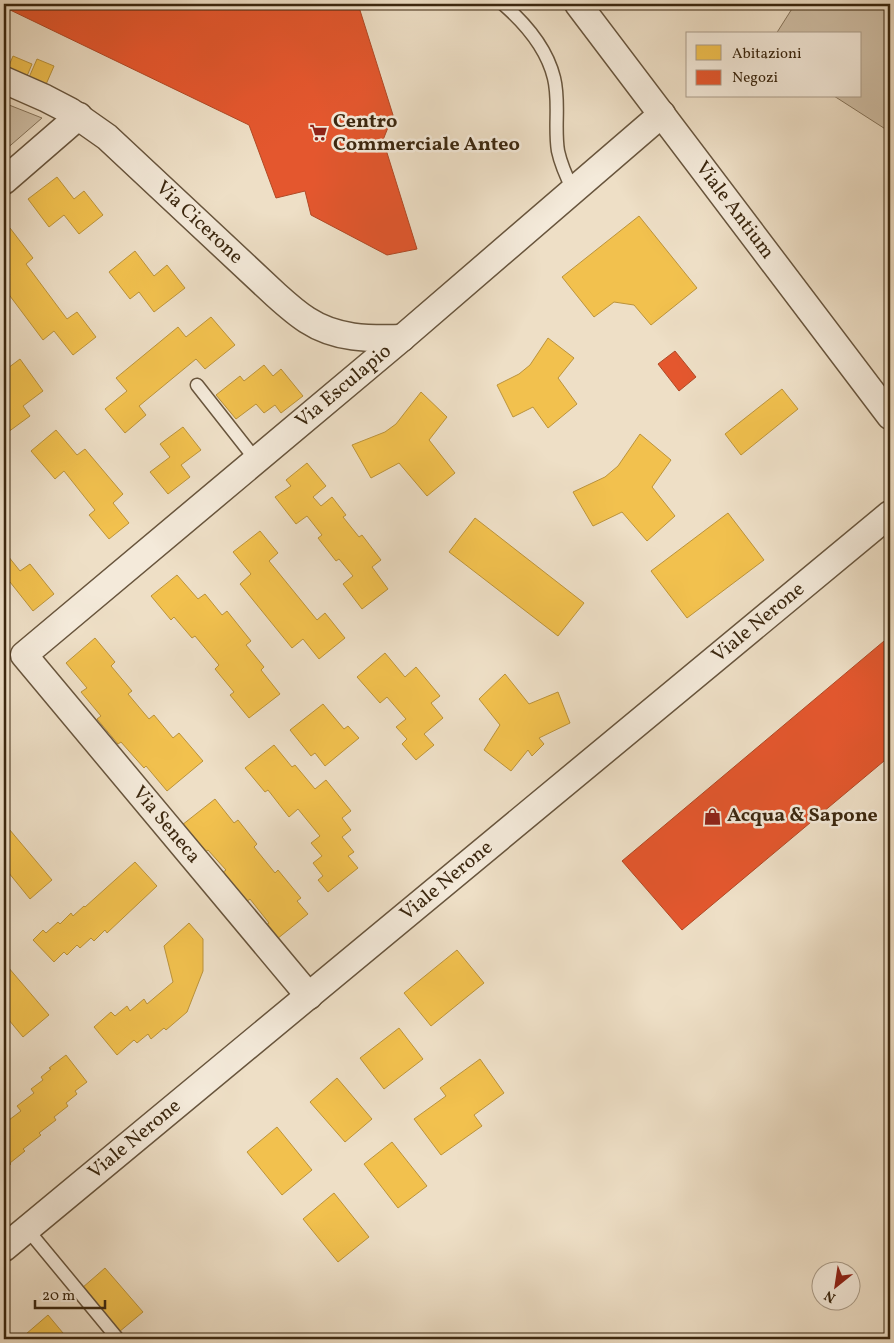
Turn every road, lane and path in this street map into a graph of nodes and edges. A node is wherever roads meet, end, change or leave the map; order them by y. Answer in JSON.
{"nodes":[{"id":1,"x":503,"y":4,"type":"edge"},
{"id":2,"x":578,"y":4,"type":"edge"},
{"id":3,"x":4,"y":80,"type":"edge"},
{"id":4,"x":662,"y":114,"type":"junction"},
{"id":5,"x":79,"y":116,"type":"junction"},
{"id":6,"x":4,"y":181,"type":"edge"},
{"id":7,"x":573,"y":190,"type":"junction"},
{"id":8,"x":402,"y":338,"type":"junction"},
{"id":9,"x":197,"y":386,"type":"dead end"},
{"id":10,"x":890,"y":416,"type":"edge"},
{"id":11,"x":256,"y":460,"type":"junction"},
{"id":12,"x":890,"y":514,"type":"edge"},
{"id":13,"x":24,"y":655,"type":"joint"},
{"id":14,"x":309,"y":996,"type":"junction"},
{"id":15,"x":27,"y":1228,"type":"junction"},
{"id":16,"x":4,"y":1248,"type":"edge"},
{"id":17,"x":118,"y":1339,"type":"edge"}],
"edges":[{"from":1,"to":7,"type":"lane"},
{"from":2,"to":4,"type":"street","name":"Viale Antium"},
{"from":3,"to":5,"type":"street","name":"Via Cicerone"},
{"from":4,"to":7,"type":"street","name":"Via Esculapio"},
{"from":4,"to":10,"type":"street","name":"Viale Antium"},
{"from":5,"to":6,"type":"street"},
{"from":5,"to":8,"type":"street","name":"Via Cicerone"},
{"from":7,"to":8,"type":"street","name":"Via Esculapio"},
{"from":8,"to":11,"type":"street","name":"Via Esculapio"},
{"from":9,"to":11,"type":"lane"},
{"from":11,"to":13,"type":"street","name":"Via Esculapio"},
{"from":12,"to":14,"type":"street","name":"Viale Nerone"},
{"from":13,"to":14,"type":"street","name":"Via Seneca"},
{"from":14,"to":15,"type":"street","name":"Viale Nerone"},
{"from":15,"to":16,"type":"street","name":"Viale Nerone"},
{"from":15,"to":17,"type":"lane"}]}
